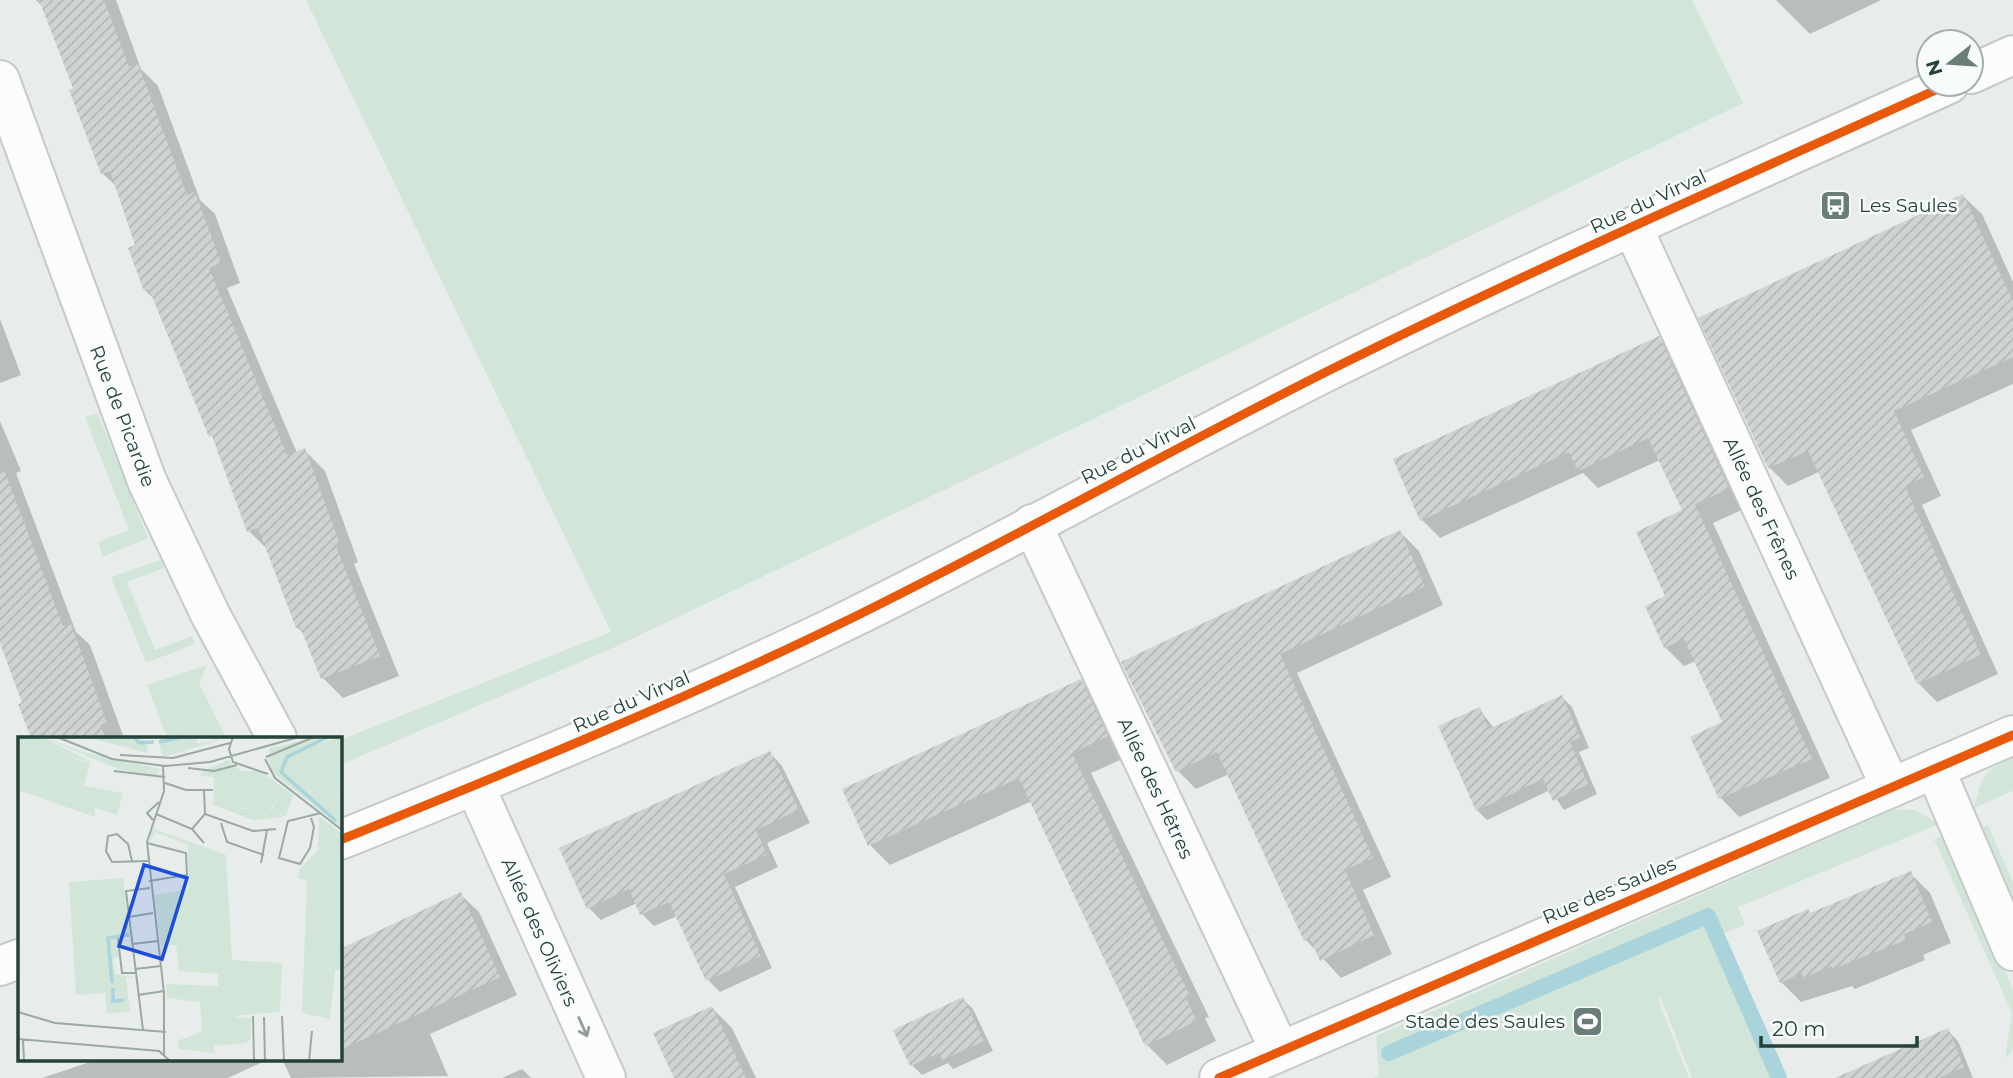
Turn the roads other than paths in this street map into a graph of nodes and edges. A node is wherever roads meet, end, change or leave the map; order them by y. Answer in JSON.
{"nodes":[{"id":1,"x":2013,"y":55,"type":"edge"},
{"id":2,"x":1985,"y":68,"type":"edge"},
{"id":3,"x":0,"y":80,"type":"edge"},
{"id":4,"x":1918,"y":98,"type":"edge"},
{"id":5,"x":1633,"y":228,"type":"junction"},
{"id":6,"x":1032,"y":524,"type":"junction"},
{"id":7,"x":2013,"y":735,"type":"edge"},
{"id":8,"x":276,"y":737,"type":"edge"},
{"id":9,"x":1934,"y":769,"type":"junction"},
{"id":10,"x":475,"y":786,"type":"junction"},
{"id":11,"x":1891,"y":788,"type":"junction"},
{"id":12,"x":341,"y":840,"type":"edge"},
{"id":13,"x":2013,"y":951,"type":"edge"},
{"id":14,"x":18,"y":959,"type":"edge"},
{"id":15,"x":0,"y":966,"type":"edge"},
{"id":16,"x":1280,"y":1051,"type":"junction"},
{"id":17,"x":606,"y":1078,"type":"edge"},
{"id":18,"x":1219,"y":1078,"type":"edge"}],
"edges":[{"from":1,"to":2,"type":"street"},
{"from":3,"to":8,"type":"street","name":"Rue de Picardie"},
{"from":4,"to":5,"type":"street","name":"Rue du Virval"},
{"from":5,"to":6,"type":"street","name":"Rue du Virval"},
{"from":5,"to":11,"type":"street","name":"Allée des Frênes"},
{"from":6,"to":10,"type":"street","name":"Rue du Virval"},
{"from":6,"to":16,"type":"street","name":"Allée des Hêtres"},
{"from":7,"to":9,"type":"street","name":"Rue des Saules"},
{"from":9,"to":11,"type":"street","name":"Rue des Saules"},
{"from":9,"to":13,"type":"street"},
{"from":10,"to":12,"type":"street","name":"Rue du Virval"},
{"from":10,"to":17,"type":"street","name":"Allée des Oliviers","one_way":true},
{"from":11,"to":16,"type":"street","name":"Rue des Saules"},
{"from":14,"to":15,"type":"street"},
{"from":16,"to":18,"type":"street","name":"Rue des Saules"}]}
